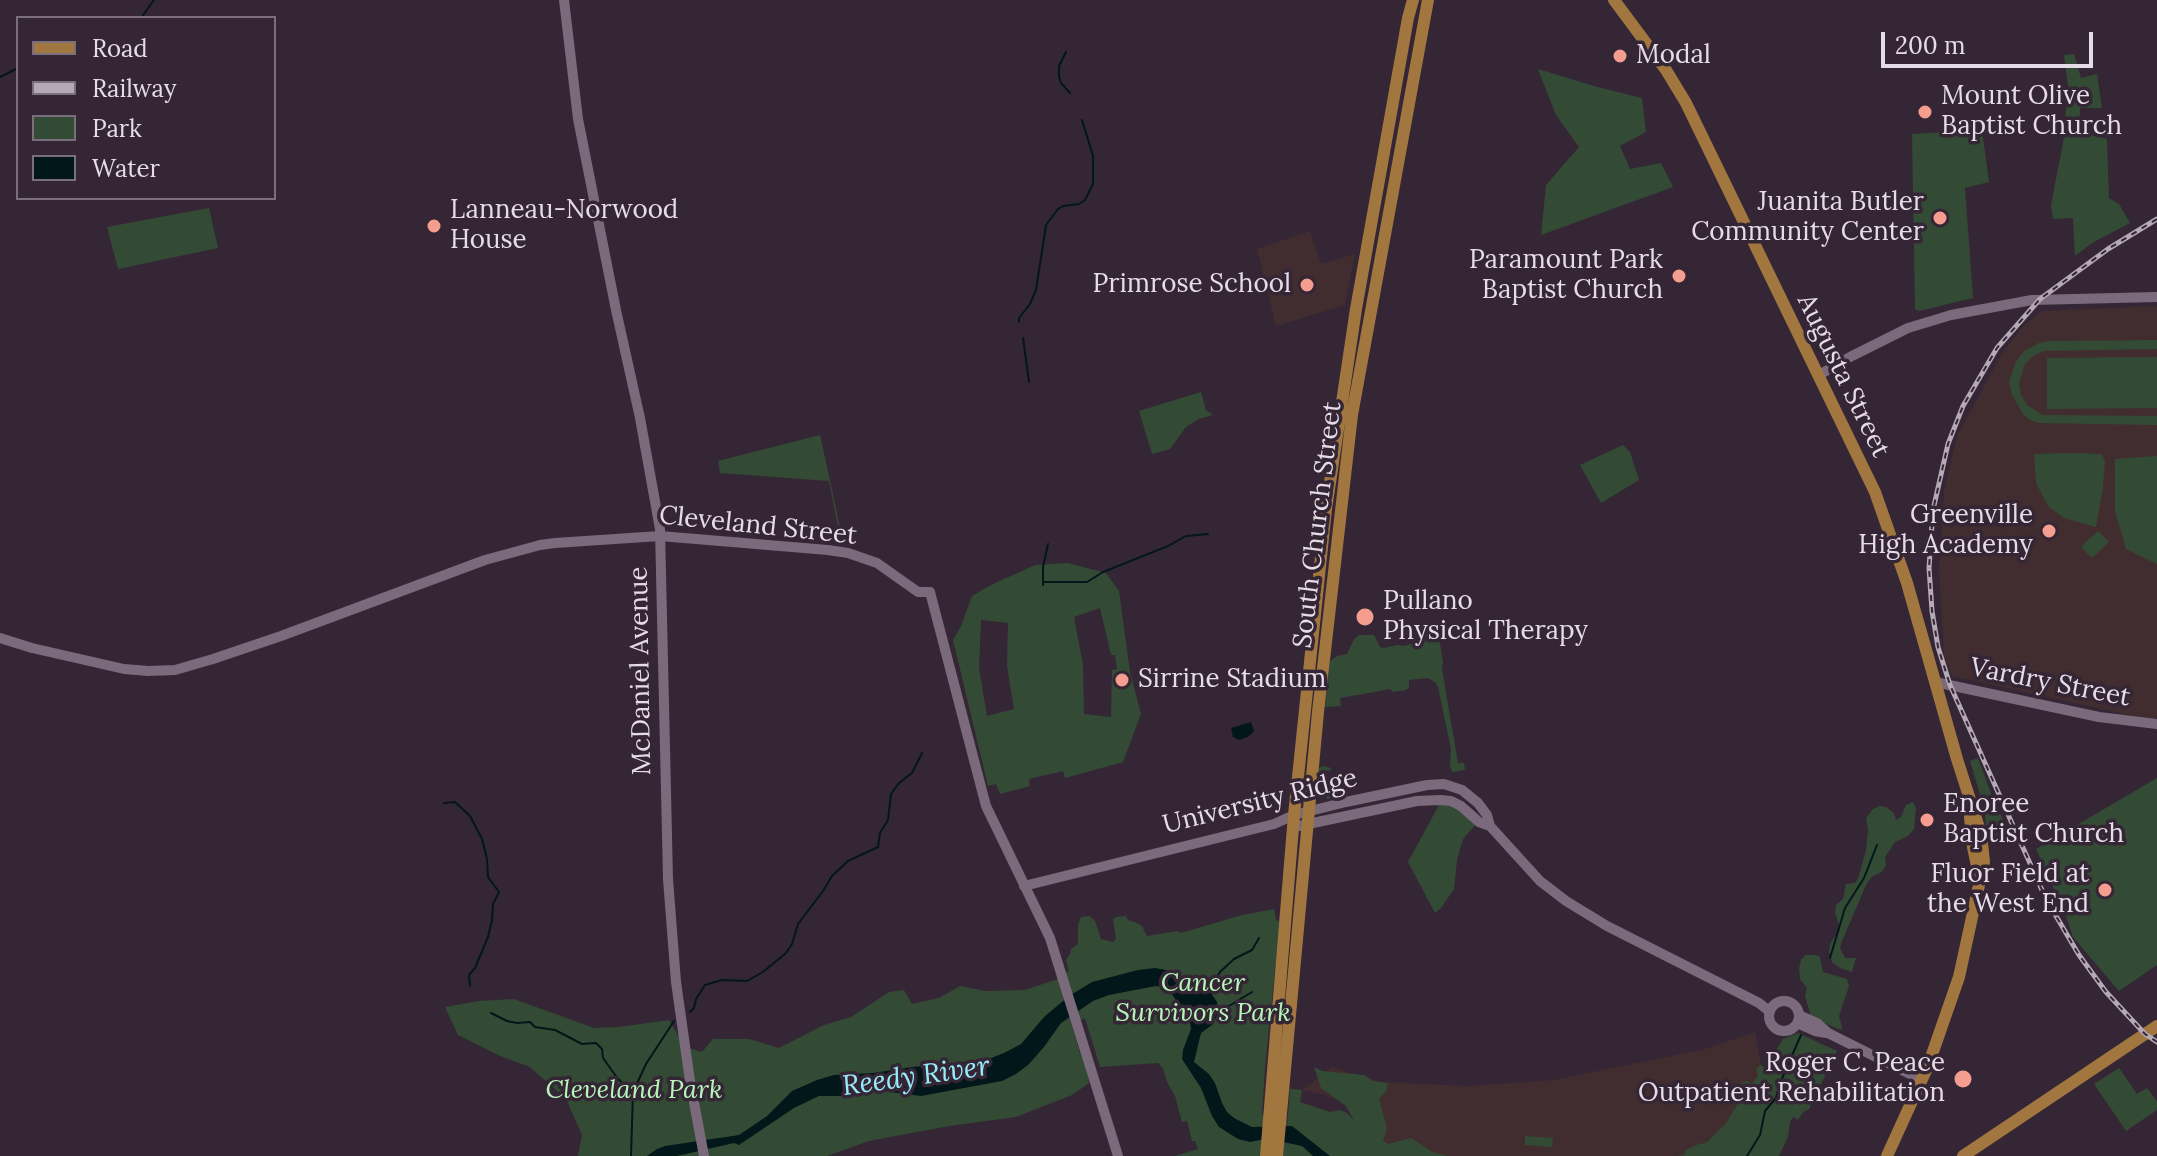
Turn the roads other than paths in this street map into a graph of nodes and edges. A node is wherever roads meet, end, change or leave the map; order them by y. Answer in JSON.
{"nodes":[{"id":1,"x":564,"y":0,"type":"edge"},
{"id":2,"x":1413,"y":0,"type":"edge"},
{"id":3,"x":1428,"y":0,"type":"edge"},
{"id":4,"x":1614,"y":0,"type":"edge"},
{"id":5,"x":2157,"y":297,"type":"edge"},
{"id":6,"x":1819,"y":375,"type":"junction"},
{"id":7,"x":660,"y":536,"type":"junction"},
{"id":8,"x":0,"y":638,"type":"edge"},
{"id":9,"x":1935,"y":682,"type":"junction"},
{"id":10,"x":2157,"y":724,"type":"edge"},
{"id":11,"x":1452,"y":786,"type":"junction"},
{"id":12,"x":1417,"y":801,"type":"junction"},
{"id":13,"x":1309,"y":818,"type":"junction"},
{"id":14,"x":1294,"y":821,"type":"junction"},
{"id":15,"x":1490,"y":826,"type":"junction"},
{"id":16,"x":1024,"y":886,"type":"junction"},
{"id":17,"x":1773,"y":1007,"type":"junction"},
{"id":18,"x":1798,"y":1019,"type":"junction"},
{"id":19,"x":2157,"y":1026,"type":"edge"},
{"id":20,"x":1922,"y":1080,"type":"junction"},
{"id":21,"x":1275,"y":1109,"type":"junction"},
{"id":22,"x":1271,"y":1154,"type":"edge"},
{"id":23,"x":704,"y":1156,"type":"edge"},
{"id":24,"x":1118,"y":1156,"type":"edge"},
{"id":25,"x":1887,"y":1156,"type":"edge"},
{"id":26,"x":1963,"y":1156,"type":"edge"}],
"edges":[{"from":1,"to":7,"type":"street","name":"McDaniel Avenue"},
{"from":2,"to":14,"type":"main road","name":"South Church Street"},
{"from":3,"to":13,"type":"main road","name":"South Church Street"},
{"from":4,"to":6,"type":"main road","name":"Augusta Street"},
{"from":5,"to":6,"type":"street"},
{"from":6,"to":9,"type":"main road","name":"Augusta Street"},
{"from":7,"to":8,"type":"street","name":"Cleveland Street"},
{"from":7,"to":16,"type":"street","name":"Cleveland Street"},
{"from":7,"to":23,"type":"street","name":"McDaniel Avenue"},
{"from":9,"to":10,"type":"street","name":"Vardry Street"},
{"from":9,"to":20,"type":"main road","name":"Augusta Street"},
{"from":11,"to":12,"type":"street"},
{"from":11,"to":13,"type":"street","name":"University Ridge"},
{"from":11,"to":15,"type":"street","name":"University Ridge"},
{"from":12,"to":13,"type":"street","name":"University Ridge"},
{"from":12,"to":15,"type":"street","name":"University Ridge"},
{"from":13,"to":14,"type":"street","name":"University Ridge"},
{"from":13,"to":21,"type":"main road","name":"South Church Street"},
{"from":14,"to":16,"type":"street","name":"University Ridge"},
{"from":14,"to":21,"type":"main road","name":"South Church Street"},
{"from":15,"to":17,"type":"street","name":"University Ridge"},
{"from":16,"to":24,"type":"street","name":"Cleveland Street"},
{"from":17,"to":18,"type":"street"},
{"from":17,"to":18,"type":"street"},
{"from":18,"to":20,"type":"street"},
{"from":19,"to":26,"type":"main road"},
{"from":20,"to":25,"type":"main road","name":"Augusta Street"},
{"from":21,"to":22,"type":"main road","name":"South Church Street"}]}
